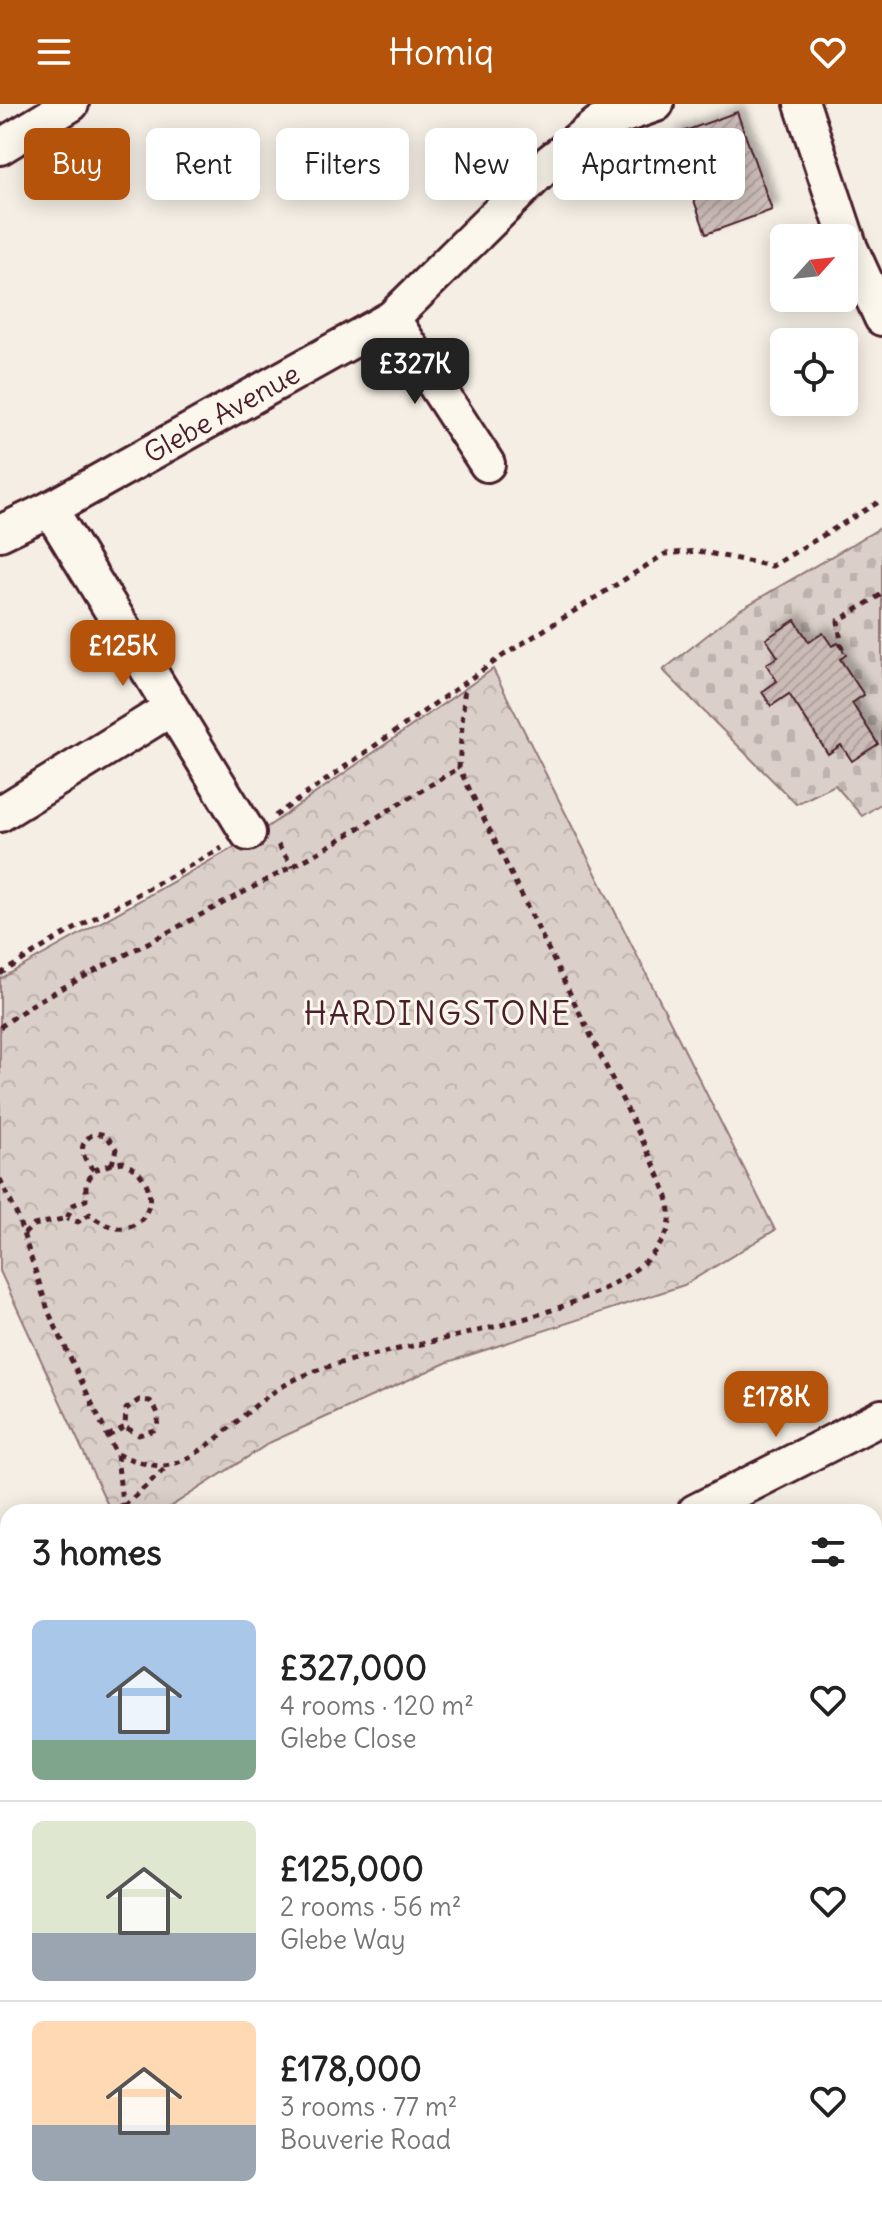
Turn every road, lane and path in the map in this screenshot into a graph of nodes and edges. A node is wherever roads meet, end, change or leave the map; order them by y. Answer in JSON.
{"nodes":[{"id":1,"x":71,"y":104,"type":"edge"},
{"id":2,"x":656,"y":104,"type":"edge"},
{"id":3,"x":802,"y":104,"type":"edge"},
{"id":4,"x":0,"y":147,"type":"edge"},
{"id":5,"x":392,"y":318,"type":"junction"},
{"id":6,"x":882,"y":318,"type":"edge"},
{"id":7,"x":487,"y":464,"type":"dead end"},
{"id":8,"x":882,"y":500,"type":"edge"},
{"id":9,"x":50,"y":509,"type":"junction"},
{"id":10,"x":0,"y":533,"type":"edge"},
{"id":11,"x":882,"y":594,"type":"edge"},
{"id":12,"x":842,"y":649,"type":"dead end"},
{"id":13,"x":465,"y":682,"type":"junction"},
{"id":14,"x":170,"y":709,"type":"junction"},
{"id":15,"x":459,"y":768,"type":"junction"},
{"id":16,"x":0,"y":814,"type":"edge"},
{"id":17,"x":248,"y":833,"type":"junction"},
{"id":18,"x":0,"y":974,"type":"edge"},
{"id":19,"x":0,"y":1027,"type":"edge"},
{"id":20,"x":112,"y":1164,"type":"junction"},
{"id":21,"x":94,"y":1170,"type":"junction"},
{"id":22,"x":0,"y":1179,"type":"edge"},
{"id":23,"x":86,"y":1200,"type":"junction"},
{"id":24,"x":90,"y":1214,"type":"junction"},
{"id":25,"x":67,"y":1218,"type":"junction"},
{"id":26,"x":24,"y":1234,"type":"junction"},
{"id":27,"x":882,"y":1417,"type":"edge"},
{"id":28,"x":125,"y":1427,"type":"junction"},
{"id":29,"x":108,"y":1436,"type":"junction"},
{"id":30,"x":116,"y":1454,"type":"junction"},
{"id":31,"x":169,"y":1465,"type":"junction"},
{"id":32,"x":123,"y":1504,"type":"edge"},
{"id":33,"x":129,"y":1504,"type":"edge"},
{"id":34,"x":711,"y":1504,"type":"edge"}],
"edges":[{"from":1,"to":4,"type":"street"},
{"from":2,"to":5,"type":"street","name":"Glebe Avenue"},
{"from":3,"to":6,"type":"street"},
{"from":5,"to":7,"type":"street"},
{"from":5,"to":9,"type":"street","name":"Glebe Avenue"},
{"from":8,"to":13,"type":"path"},
{"from":9,"to":10,"type":"street","name":"Glebe Avenue"},
{"from":9,"to":14,"type":"street"},
{"from":11,"to":12,"type":"path"},
{"from":13,"to":15,"type":"path"},
{"from":13,"to":17,"type":"path"},
{"from":14,"to":16,"type":"street"},
{"from":14,"to":17,"type":"street"},
{"from":15,"to":19,"type":"path"},
{"from":15,"to":31,"type":"path"},
{"from":17,"to":18,"type":"path"},
{"from":20,"to":21,"type":"path"},
{"from":20,"to":21,"type":"path"},
{"from":20,"to":24,"type":"path"},
{"from":21,"to":23,"type":"path"},
{"from":22,"to":26,"type":"path"},
{"from":23,"to":24,"type":"path"},
{"from":23,"to":25,"type":"path"},
{"from":24,"to":25,"type":"path"},
{"from":25,"to":26,"type":"path"},
{"from":26,"to":29,"type":"path"},
{"from":27,"to":34,"type":"street"},
{"from":28,"to":28,"type":"path"},
{"from":28,"to":29,"type":"path"},
{"from":29,"to":30,"type":"path"},
{"from":30,"to":31,"type":"path"},
{"from":30,"to":32,"type":"path"},
{"from":31,"to":33,"type":"path"}]}
